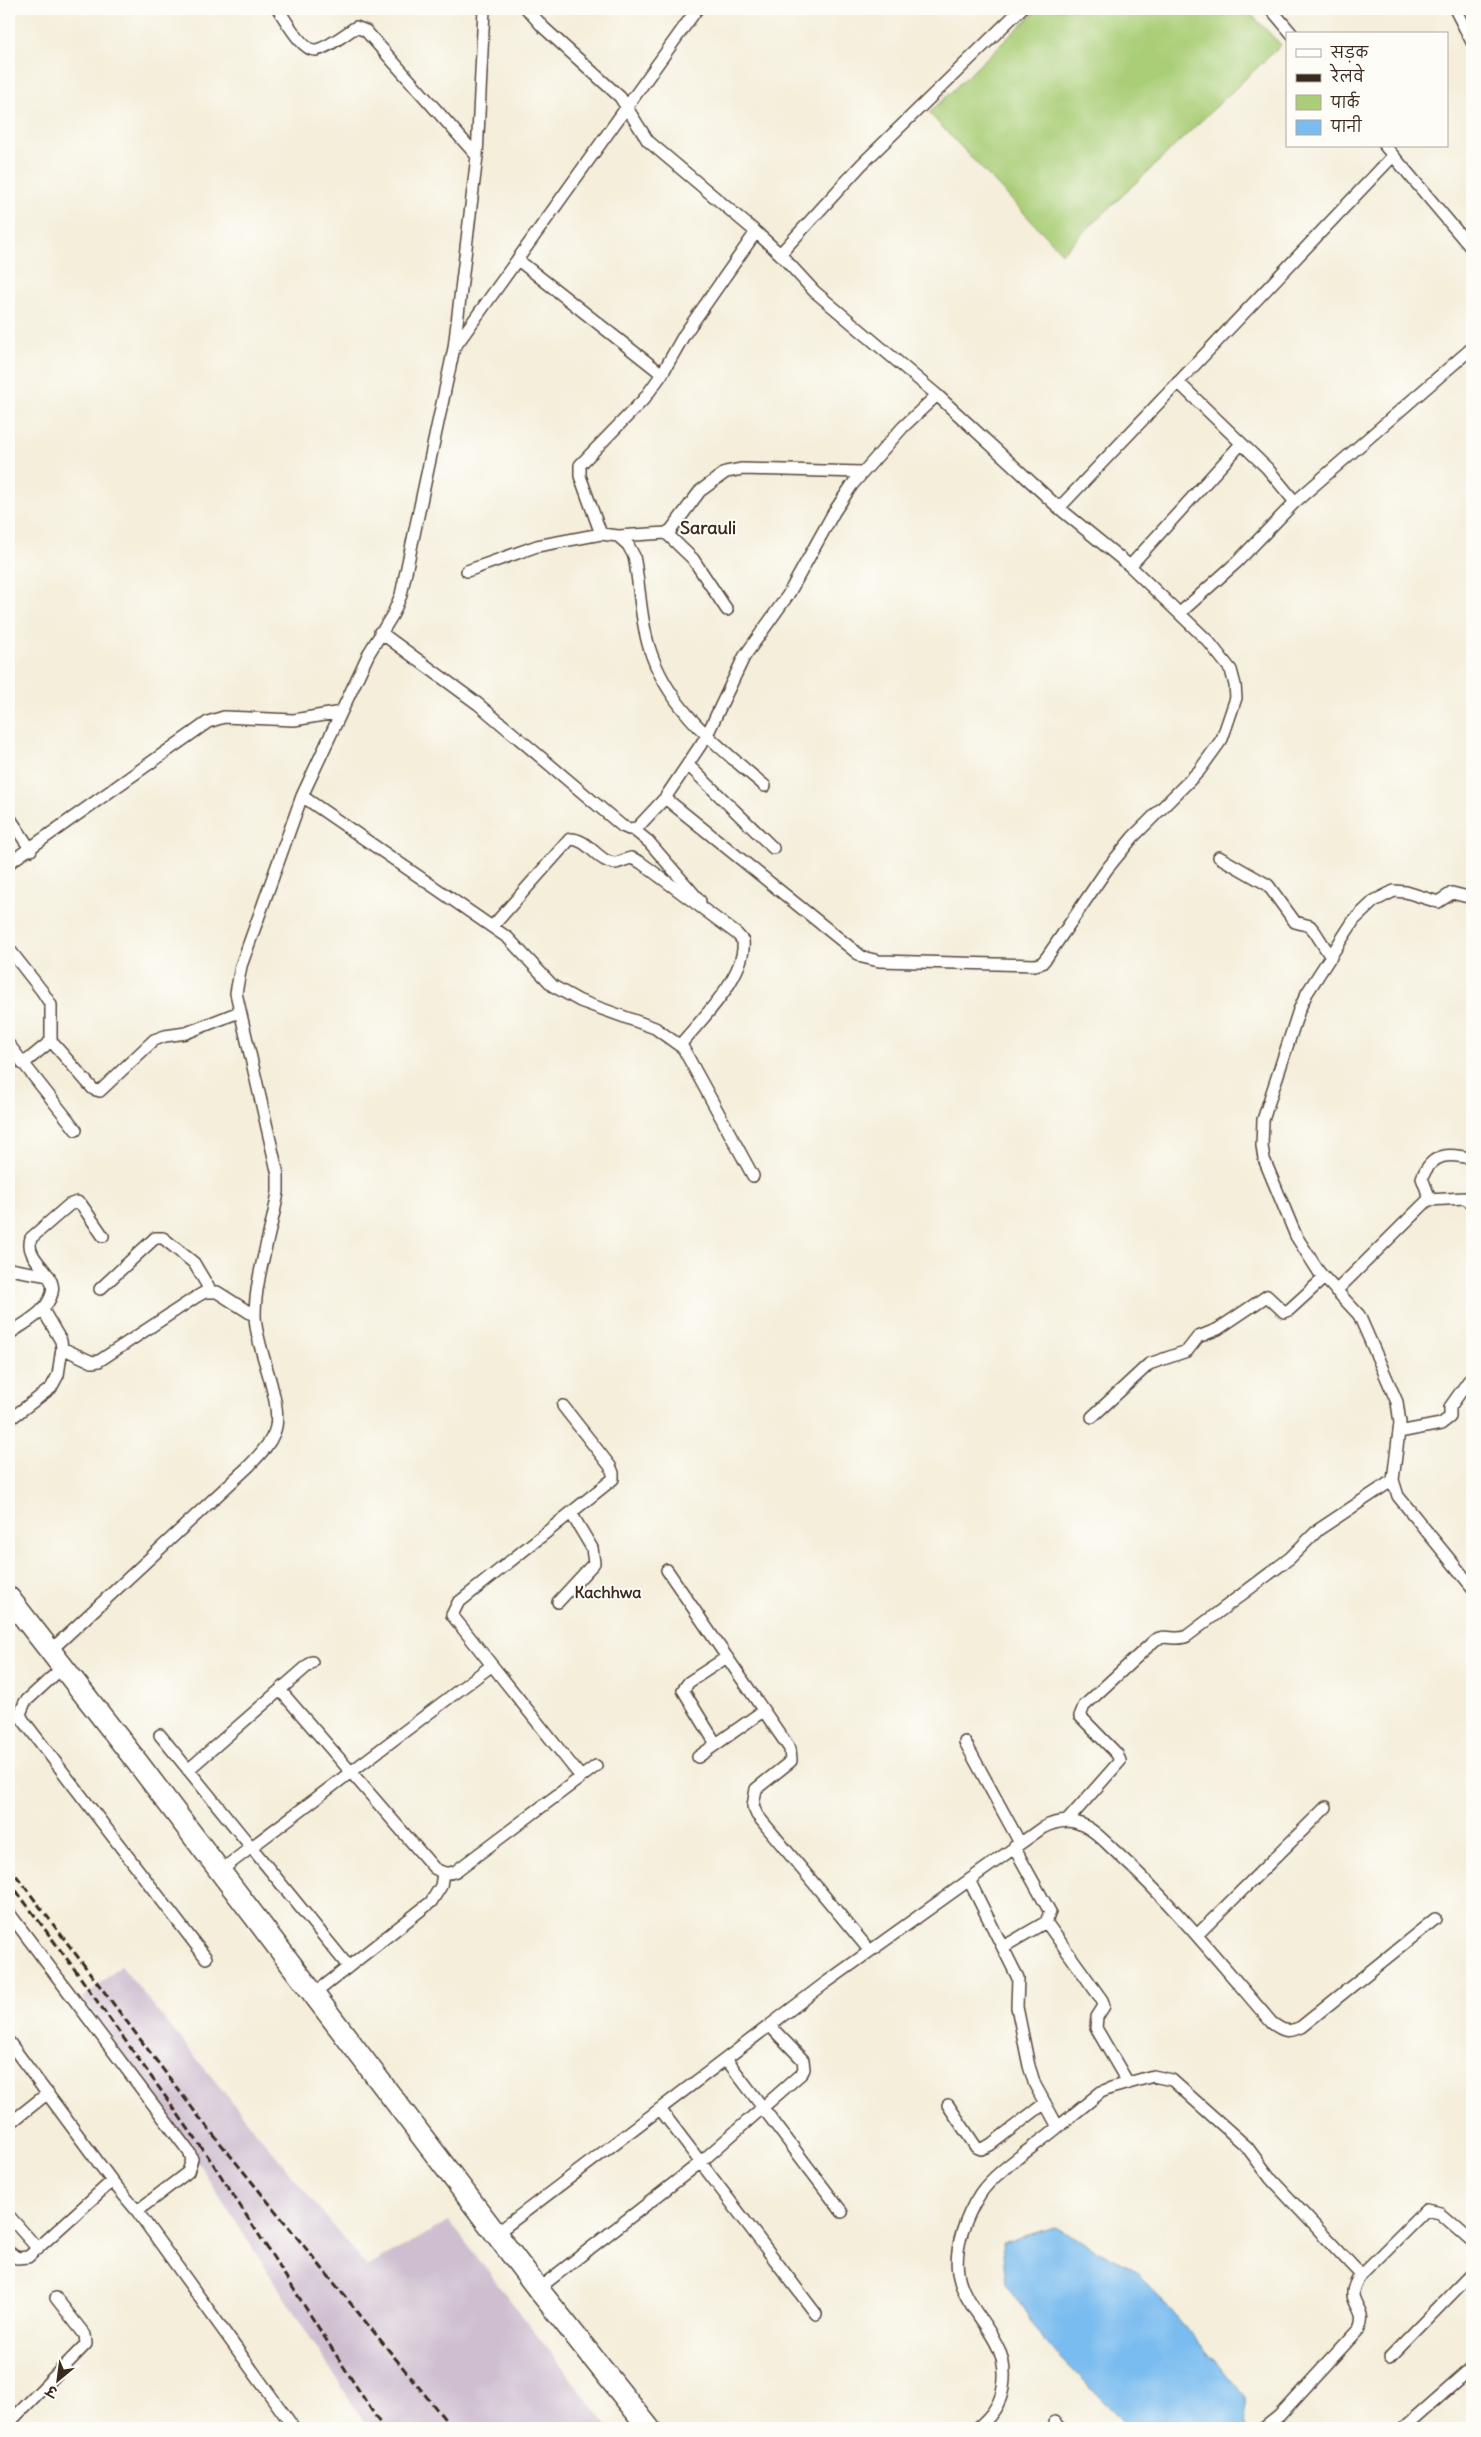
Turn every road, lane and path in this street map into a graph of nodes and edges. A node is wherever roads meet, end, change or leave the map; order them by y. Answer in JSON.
{"nodes":[{"id":1,"x":278,"y":9,"type":"edge"},
{"id":2,"x":484,"y":9,"type":"edge"},
{"id":3,"x":527,"y":9,"type":"edge"},
{"id":4,"x":697,"y":9,"type":"edge"},
{"id":5,"x":1021,"y":9,"type":"edge"},
{"id":6,"x":1271,"y":9,"type":"edge"},
{"id":7,"x":1455,"y":9,"type":"edge"},
{"id":8,"x":1290,"y":32,"type":"edge"},
{"id":9,"x":1472,"y":42,"type":"edge"},
{"id":10,"x":628,"y":108,"type":"junction"},
{"id":11,"x":1387,"y":148,"type":"edge"},
{"id":12,"x":478,"y":156,"type":"junction"},
{"id":13,"x":1393,"y":156,"type":"junction"},
{"id":14,"x":756,"y":232,"type":"junction"},
{"id":15,"x":1472,"y":248,"type":"edge"},
{"id":16,"x":780,"y":254,"type":"junction"},
{"id":17,"x":518,"y":260,"type":"junction"},
{"id":18,"x":454,"y":348,"type":"junction"},
{"id":19,"x":1472,"y":348,"type":"edge"},
{"id":20,"x":662,"y":374,"type":"junction"},
{"id":21,"x":1178,"y":382,"type":"junction"},
{"id":22,"x":937,"y":395,"type":"junction"},
{"id":23,"x":1241,"y":444,"type":"junction"},
{"id":24,"x":862,"y":472,"type":"junction"},
{"id":25,"x":1295,"y":502,"type":"junction"},
{"id":26,"x":1059,"y":508,"type":"junction"},
{"id":27,"x":666,"y":533,"type":"junction"},
{"id":28,"x":601,"y":534,"type":"junction"},
{"id":29,"x":618,"y":536,"type":"junction"},
{"id":30,"x":1130,"y":566,"type":"junction"},
{"id":31,"x":467,"y":571,"type":"dead end"},
{"id":32,"x":727,"y":610,"type":"dead end"},
{"id":33,"x":1180,"y":613,"type":"junction"},
{"id":34,"x":380,"y":632,"type":"junction"},
{"id":35,"x":341,"y":712,"type":"junction"},
{"id":36,"x":706,"y":736,"type":"junction"},
{"id":37,"x":688,"y":765,"type":"junction"},
{"id":38,"x":765,"y":786,"type":"dead end"},
{"id":39,"x":302,"y":796,"type":"junction"},
{"id":40,"x":665,"y":798,"type":"junction"},
{"id":41,"x":9,"y":816,"type":"edge"},
{"id":42,"x":633,"y":829,"type":"junction"},
{"id":43,"x":773,"y":848,"type":"dead end"},
{"id":44,"x":31,"y":850,"type":"junction"},
{"id":45,"x":1219,"y":857,"type":"dead end"},
{"id":46,"x":9,"y":863,"type":"edge"},
{"id":47,"x":1472,"y":898,"type":"edge"},
{"id":48,"x":714,"y":918,"type":"junction"},
{"id":49,"x":492,"y":927,"type":"junction"},
{"id":50,"x":9,"y":950,"type":"edge"},
{"id":51,"x":1331,"y":958,"type":"junction"},
{"id":52,"x":239,"y":1012,"type":"junction"},
{"id":53,"x":51,"y":1041,"type":"junction"},
{"id":54,"x":9,"y":1045,"type":"edge"},
{"id":55,"x":680,"y":1046,"type":"junction"},
{"id":56,"x":23,"y":1064,"type":"junction"},
{"id":57,"x":76,"y":1130,"type":"dead end"},
{"id":58,"x":1472,"y":1159,"type":"edge"},
{"id":59,"x":753,"y":1176,"type":"dead end"},
{"id":60,"x":1472,"y":1197,"type":"edge"},
{"id":61,"x":1430,"y":1199,"type":"junction"},
{"id":62,"x":103,"y":1236,"type":"dead end"},
{"id":63,"x":9,"y":1268,"type":"edge"},
{"id":64,"x":49,"y":1276,"type":"junction"},
{"id":65,"x":1324,"y":1278,"type":"junction"},
{"id":66,"x":100,"y":1289,"type":"dead end"},
{"id":67,"x":210,"y":1290,"type":"junction"},
{"id":68,"x":1336,"y":1291,"type":"junction"},
{"id":69,"x":43,"y":1310,"type":"junction"},
{"id":70,"x":255,"y":1316,"type":"junction"},
{"id":71,"x":9,"y":1334,"type":"edge"},
{"id":72,"x":62,"y":1348,"type":"junction"},
{"id":73,"x":1472,"y":1376,"type":"edge"},
{"id":74,"x":563,"y":1406,"type":"dead end"},
{"id":75,"x":1092,"y":1417,"type":"dead end"},
{"id":76,"x":9,"y":1420,"type":"edge"},
{"id":77,"x":1399,"y":1432,"type":"junction"},
{"id":78,"x":1393,"y":1480,"type":"junction"},
{"id":79,"x":571,"y":1514,"type":"junction"},
{"id":80,"x":667,"y":1570,"type":"dead end"},
{"id":81,"x":1472,"y":1587,"type":"edge"},
{"id":82,"x":9,"y":1598,"type":"edge"},
{"id":83,"x":558,"y":1602,"type":"dead end"},
{"id":84,"x":727,"y":1657,"type":"junction"},
{"id":85,"x":57,"y":1659,"type":"junction"},
{"id":86,"x":312,"y":1662,"type":"dead end"},
{"id":87,"x":491,"y":1666,"type":"junction"},
{"id":88,"x":280,"y":1690,"type":"junction"},
{"id":89,"x":763,"y":1711,"type":"junction"},
{"id":90,"x":160,"y":1735,"type":"dead end"},
{"id":91,"x":964,"y":1742,"type":"dead end"},
{"id":92,"x":716,"y":1744,"type":"junction"},
{"id":93,"x":698,"y":1757,"type":"dead end"},
{"id":94,"x":596,"y":1766,"type":"dead end"},
{"id":95,"x":188,"y":1770,"type":"junction"},
{"id":96,"x":350,"y":1772,"type":"junction"},
{"id":97,"x":581,"y":1777,"type":"junction"},
{"id":98,"x":1326,"y":1807,"type":"dead end"},
{"id":99,"x":1067,"y":1821,"type":"junction"},
{"id":100,"x":1017,"y":1845,"type":"junction"},
{"id":101,"x":251,"y":1847,"type":"junction"},
{"id":102,"x":220,"y":1870,"type":"junction"},
{"id":103,"x":443,"y":1874,"type":"junction"},
{"id":104,"x":969,"y":1880,"type":"junction"},
{"id":105,"x":9,"y":1913,"type":"edge"},
{"id":106,"x":1436,"y":1919,"type":"dead end"},
{"id":107,"x":1046,"y":1922,"type":"junction"},
{"id":108,"x":1197,"y":1936,"type":"junction"},
{"id":109,"x":1003,"y":1947,"type":"junction"},
{"id":110,"x":870,"y":1951,"type":"junction"},
{"id":111,"x":206,"y":1958,"type":"dead end"},
{"id":112,"x":348,"y":1966,"type":"junction"},
{"id":113,"x":314,"y":1994,"type":"junction"},
{"id":114,"x":770,"y":2026,"type":"junction"},
{"id":115,"x":9,"y":2042,"type":"edge"},
{"id":116,"x":726,"y":2058,"type":"junction"},
{"id":117,"x":1128,"y":2083,"type":"junction"},
{"id":118,"x":48,"y":2093,"type":"junction"},
{"id":119,"x":1045,"y":2103,"type":"junction"},
{"id":120,"x":948,"y":2105,"type":"dead end"},
{"id":121,"x":763,"y":2107,"type":"junction"},
{"id":122,"x":660,"y":2108,"type":"junction"},
{"id":123,"x":9,"y":2124,"type":"edge"},
{"id":124,"x":1058,"y":2127,"type":"junction"},
{"id":125,"x":701,"y":2162,"type":"junction"},
{"id":126,"x":112,"y":2181,"type":"junction"},
{"id":127,"x":137,"y":2211,"type":"junction"},
{"id":128,"x":842,"y":2212,"type":"dead end"},
{"id":129,"x":9,"y":2216,"type":"edge"},
{"id":130,"x":497,"y":2233,"type":"junction"},
{"id":131,"x":1472,"y":2241,"type":"edge"},
{"id":132,"x":38,"y":2249,"type":"junction"},
{"id":133,"x":9,"y":2252,"type":"edge"},
{"id":134,"x":1472,"y":2273,"type":"edge"},
{"id":135,"x":1361,"y":2275,"type":"junction"},
{"id":136,"x":538,"y":2289,"type":"junction"},
{"id":137,"x":56,"y":2298,"type":"dead end"},
{"id":138,"x":816,"y":2314,"type":"dead end"},
{"id":139,"x":1390,"y":2357,"type":"dead end"},
{"id":140,"x":1472,"y":2368,"type":"edge"},
{"id":141,"x":9,"y":2423,"type":"edge"},
{"id":142,"x":294,"y":2428,"type":"edge"},
{"id":143,"x":649,"y":2428,"type":"edge"},
{"id":144,"x":980,"y":2428,"type":"edge"},
{"id":145,"x":1264,"y":2428,"type":"edge"},
{"id":146,"x":1404,"y":2428,"type":"edge"}],
"edges":[{"from":1,"to":12,"type":"street"},
{"from":2,"to":12,"type":"street"},
{"from":3,"to":10,"type":"street"},
{"from":4,"to":10,"type":"street"},
{"from":5,"to":16,"type":"street"},
{"from":6,"to":8,"type":"street"},
{"from":7,"to":9,"type":"street"},
{"from":10,"to":14,"type":"street"},
{"from":10,"to":17,"type":"street"},
{"from":11,"to":13,"type":"street"},
{"from":12,"to":18,"type":"street"},
{"from":13,"to":15,"type":"street"},
{"from":13,"to":21,"type":"street"},
{"from":14,"to":16,"type":"street"},
{"from":14,"to":20,"type":"street"},
{"from":16,"to":22,"type":"street"},
{"from":17,"to":18,"type":"street"},
{"from":17,"to":20,"type":"street"},
{"from":18,"to":34,"type":"street"},
{"from":19,"to":25,"type":"street"},
{"from":20,"to":28,"type":"street"},
{"from":21,"to":23,"type":"street"},
{"from":21,"to":26,"type":"street"},
{"from":22,"to":24,"type":"street"},
{"from":22,"to":26,"type":"street"},
{"from":23,"to":25,"type":"street"},
{"from":23,"to":30,"type":"street"},
{"from":24,"to":27,"type":"street"},
{"from":24,"to":36,"type":"street"},
{"from":25,"to":33,"type":"street"},
{"from":26,"to":30,"type":"street"},
{"from":27,"to":29,"type":"street"},
{"from":27,"to":32,"type":"street"},
{"from":28,"to":29,"type":"street"},
{"from":28,"to":31,"type":"street"},
{"from":29,"to":36,"type":"street"},
{"from":30,"to":33,"type":"street"},
{"from":33,"to":40,"type":"street"},
{"from":34,"to":35,"type":"street"},
{"from":34,"to":42,"type":"street"},
{"from":35,"to":39,"type":"street"},
{"from":35,"to":44,"type":"street"},
{"from":36,"to":37,"type":"street"},
{"from":36,"to":38,"type":"street"},
{"from":37,"to":40,"type":"street"},
{"from":37,"to":43,"type":"street"},
{"from":39,"to":49,"type":"street"},
{"from":39,"to":52,"type":"street"},
{"from":40,"to":42,"type":"street"},
{"from":41,"to":44,"type":"street"},
{"from":42,"to":48,"type":"street"},
{"from":44,"to":46,"type":"street"},
{"from":45,"to":51,"type":"street"},
{"from":47,"to":51,"type":"street"},
{"from":48,"to":49,"type":"street"},
{"from":48,"to":55,"type":"street"},
{"from":49,"to":55,"type":"street"},
{"from":50,"to":53,"type":"street"},
{"from":51,"to":65,"type":"street"},
{"from":52,"to":53,"type":"street"},
{"from":52,"to":70,"type":"street"},
{"from":53,"to":56,"type":"street"},
{"from":54,"to":56,"type":"street"},
{"from":55,"to":59,"type":"street"},
{"from":56,"to":57,"type":"street"},
{"from":58,"to":61,"type":"street"},
{"from":60,"to":61,"type":"street"},
{"from":61,"to":68,"type":"street"},
{"from":62,"to":64,"type":"street"},
{"from":63,"to":64,"type":"street"},
{"from":64,"to":69,"type":"street"},
{"from":65,"to":68,"type":"street"},
{"from":65,"to":75,"type":"street"},
{"from":66,"to":67,"type":"street"},
{"from":67,"to":70,"type":"street"},
{"from":67,"to":72,"type":"street"},
{"from":68,"to":77,"type":"street"},
{"from":69,"to":71,"type":"street"},
{"from":69,"to":72,"type":"street"},
{"from":70,"to":85,"type":"street"},
{"from":72,"to":76,"type":"street"},
{"from":73,"to":77,"type":"street"},
{"from":74,"to":79,"type":"street"},
{"from":77,"to":78,"type":"street"},
{"from":78,"to":81,"type":"street"},
{"from":78,"to":99,"type":"street"},
{"from":79,"to":83,"type":"street"},
{"from":79,"to":87,"type":"street"},
{"from":80,"to":84,"type":"street"},
{"from":82,"to":85,"type":"highway"},
{"from":84,"to":89,"type":"street"},
{"from":84,"to":92,"type":"street"},
{"from":85,"to":102,"type":"highway"},
{"from":85,"to":111,"type":"street"},
{"from":86,"to":88,"type":"street"},
{"from":87,"to":96,"type":"street"},
{"from":87,"to":97,"type":"street"},
{"from":88,"to":95,"type":"street"},
{"from":88,"to":96,"type":"street"},
{"from":89,"to":92,"type":"street"},
{"from":89,"to":110,"type":"street"},
{"from":90,"to":95,"type":"street"},
{"from":91,"to":100,"type":"street"},
{"from":92,"to":93,"type":"street"},
{"from":94,"to":97,"type":"street"},
{"from":95,"to":101,"type":"street"},
{"from":96,"to":101,"type":"street"},
{"from":96,"to":103,"type":"street"},
{"from":97,"to":103,"type":"street"},
{"from":98,"to":108,"type":"street"},
{"from":99,"to":100,"type":"street"},
{"from":99,"to":108,"type":"street"},
{"from":100,"to":104,"type":"street"},
{"from":100,"to":107,"type":"street"},
{"from":101,"to":102,"type":"street"},
{"from":101,"to":112,"type":"street"},
{"from":102,"to":113,"type":"highway"},
{"from":103,"to":112,"type":"street"},
{"from":104,"to":109,"type":"street"},
{"from":104,"to":110,"type":"street"},
{"from":105,"to":127,"type":"street"},
{"from":106,"to":108,"type":"street"},
{"from":107,"to":109,"type":"street"},
{"from":107,"to":117,"type":"street"},
{"from":109,"to":119,"type":"street"},
{"from":110,"to":114,"type":"street"},
{"from":112,"to":113,"type":"street"},
{"from":113,"to":130,"type":"highway"},
{"from":114,"to":116,"type":"street"},
{"from":114,"to":121,"type":"street"},
{"from":115,"to":118,"type":"street"},
{"from":116,"to":121,"type":"street"},
{"from":116,"to":122,"type":"street"},
{"from":117,"to":124,"type":"street"},
{"from":117,"to":135,"type":"street"},
{"from":118,"to":123,"type":"street"},
{"from":118,"to":126,"type":"street"},
{"from":119,"to":120,"type":"street"},
{"from":119,"to":124,"type":"street"},
{"from":121,"to":125,"type":"street"},
{"from":121,"to":128,"type":"street"},
{"from":122,"to":125,"type":"street"},
{"from":122,"to":130,"type":"street"},
{"from":124,"to":144,"type":"street"},
{"from":125,"to":136,"type":"street"},
{"from":125,"to":138,"type":"street"},
{"from":126,"to":127,"type":"street"},
{"from":126,"to":132,"type":"street"},
{"from":127,"to":142,"type":"street"},
{"from":129,"to":132,"type":"street"},
{"from":130,"to":136,"type":"highway"},
{"from":131,"to":135,"type":"street"},
{"from":132,"to":133,"type":"street"},
{"from":134,"to":139,"type":"street"},
{"from":135,"to":145,"type":"street"},
{"from":136,"to":143,"type":"highway"},
{"from":137,"to":141,"type":"street"},
{"from":140,"to":146,"type":"street"}]}
